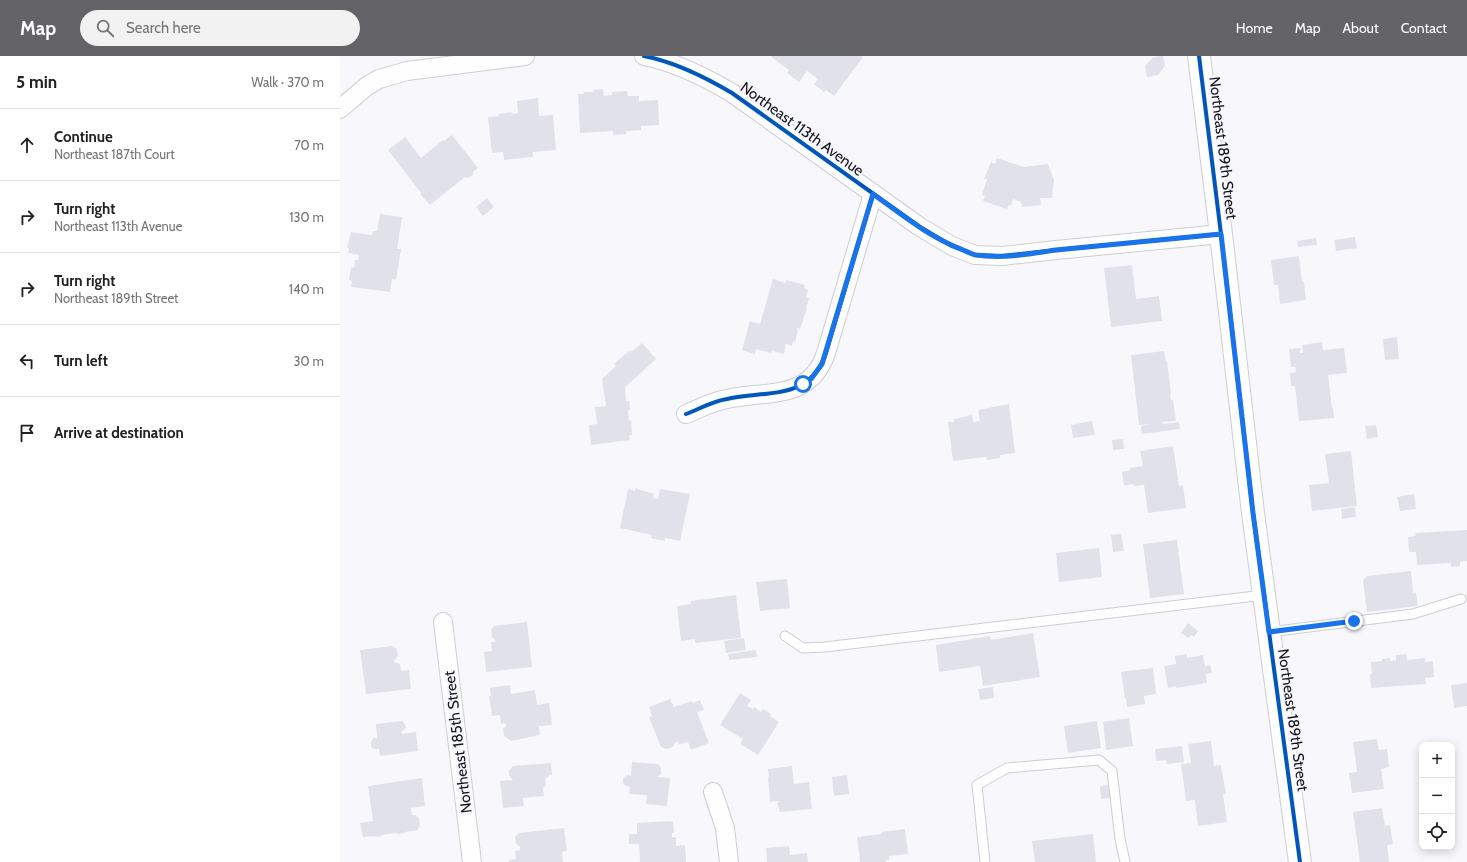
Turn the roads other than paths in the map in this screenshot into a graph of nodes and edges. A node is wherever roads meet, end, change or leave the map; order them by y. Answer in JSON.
{"nodes":[{"id":1,"x":525,"y":56,"type":"edge"},
{"id":2,"x":644,"y":56,"type":"edge"},
{"id":3,"x":1199,"y":56,"type":"edge"},
{"id":4,"x":340,"y":109,"type":"edge"},
{"id":5,"x":873,"y":194,"type":"junction"},
{"id":6,"x":1221,"y":234,"type":"junction"},
{"id":7,"x":686,"y":414,"type":"dead end"},
{"id":8,"x":1264,"y":595,"type":"junction"},
{"id":9,"x":1461,"y":599,"type":"dead end"},
{"id":10,"x":443,"y":622,"type":"dead end"},
{"id":11,"x":1269,"y":632,"type":"junction"},
{"id":12,"x":785,"y":636,"type":"dead end"},
{"id":13,"x":713,"y":792,"type":"dead end"},
{"id":14,"x":472,"y":862,"type":"edge"},
{"id":15,"x":729,"y":862,"type":"edge"},
{"id":16,"x":985,"y":862,"type":"edge"},
{"id":17,"x":1125,"y":862,"type":"edge"},
{"id":18,"x":1300,"y":862,"type":"edge"}],
"edges":[{"from":1,"to":4,"type":"street"},
{"from":2,"to":5,"type":"street","name":"Northeast 113th Avenue"},
{"from":3,"to":6,"type":"street","name":"Northeast 189th Street"},
{"from":5,"to":6,"type":"street","name":"Northeast 113th Avenue"},
{"from":5,"to":7,"type":"street"},
{"from":6,"to":8,"type":"street","name":"Northeast 189th Street"},
{"from":8,"to":11,"type":"street","name":"Northeast 189th Street"},
{"from":8,"to":12,"type":"lane"},
{"from":9,"to":11,"type":"lane"},
{"from":10,"to":14,"type":"street","name":"Northeast 185th Street"},
{"from":11,"to":18,"type":"street","name":"Northeast 189th Street"},
{"from":13,"to":15,"type":"street"},
{"from":16,"to":17,"type":"lane"}]}
